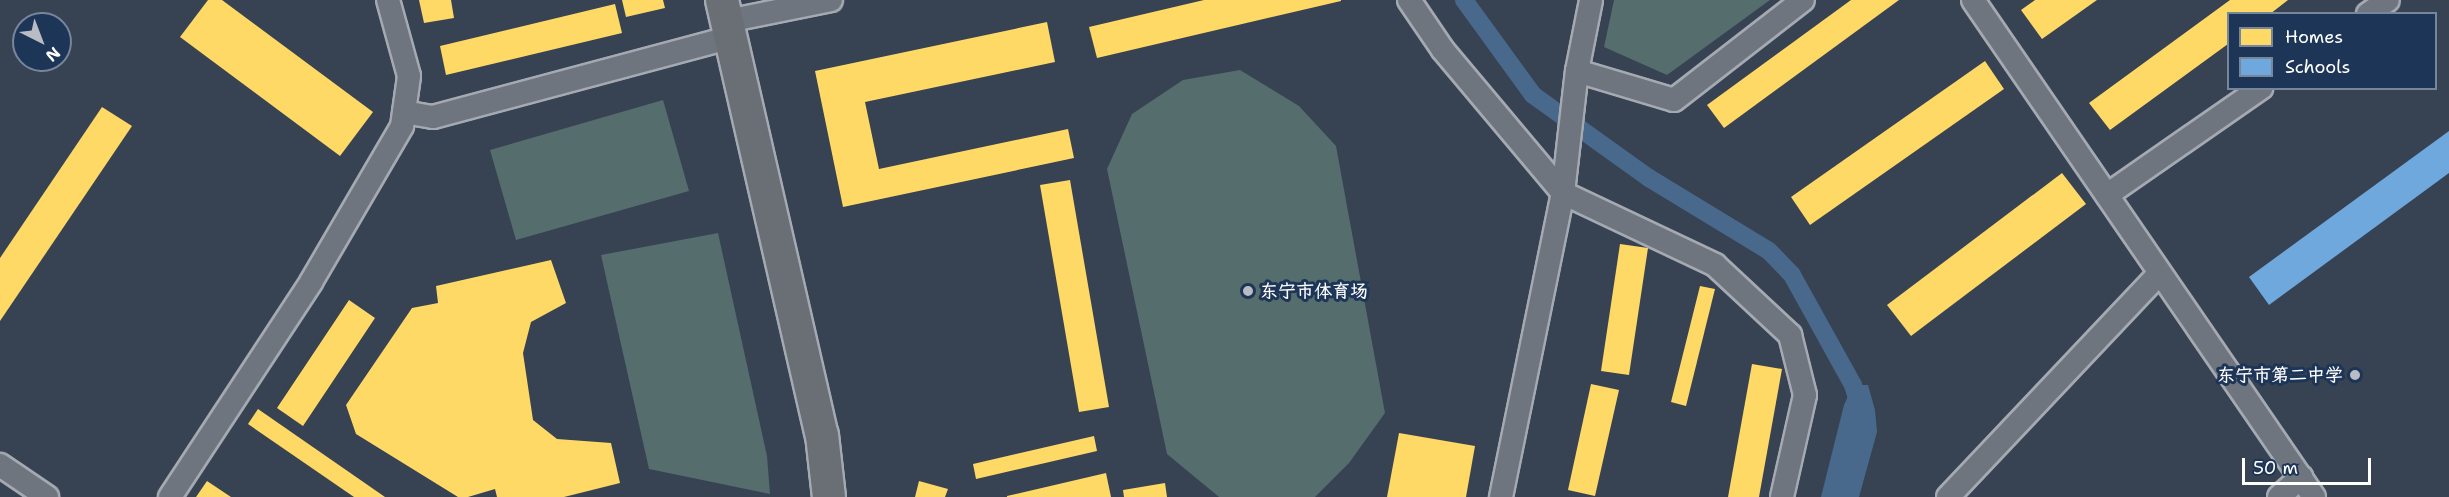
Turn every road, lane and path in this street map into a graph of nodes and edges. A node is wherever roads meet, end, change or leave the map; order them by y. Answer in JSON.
{"nodes":[{"id":1,"x":388,"y":0,"type":"edge"},
{"id":2,"x":831,"y":0,"type":"edge"},
{"id":3,"x":1409,"y":0,"type":"edge"},
{"id":4,"x":1591,"y":0,"type":"edge"},
{"id":5,"x":1803,"y":0,"type":"edge"},
{"id":6,"x":1973,"y":0,"type":"edge"},
{"id":7,"x":2388,"y":0,"type":"edge"},
{"id":8,"x":2371,"y":12,"type":"edge"},
{"id":9,"x":727,"y":20,"type":"edge"},
{"id":10,"x":1576,"y":76,"type":"junction"},
{"id":11,"x":2258,"y":90,"type":"edge"},
{"id":12,"x":404,"y":112,"type":"junction"},
{"id":13,"x":1563,"y":193,"type":"junction"},
{"id":14,"x":2107,"y":195,"type":"junction"},
{"id":15,"x":2160,"y":273,"type":"junction"},
{"id":16,"x":0,"y":465,"type":"edge"},
{"id":17,"x":2301,"y":477,"type":"junction"},
{"id":18,"x":47,"y":497,"type":"edge"},
{"id":19,"x":170,"y":497,"type":"edge"},
{"id":20,"x":830,"y":497,"type":"edge"},
{"id":21,"x":1501,"y":497,"type":"edge"},
{"id":22,"x":1782,"y":497,"type":"edge"},
{"id":23,"x":1948,"y":497,"type":"edge"},
{"id":24,"x":2279,"y":497,"type":"edge"},
{"id":25,"x":2314,"y":497,"type":"edge"}],
"edges":[{"from":1,"to":12,"type":"street"},
{"from":2,"to":9,"type":"street"},
{"from":3,"to":13,"type":"street"},
{"from":4,"to":10,"type":"street"},
{"from":5,"to":10,"type":"street"},
{"from":6,"to":14,"type":"street"},
{"from":7,"to":8,"type":"street"},
{"from":9,"to":12,"type":"street"},
{"from":9,"to":20,"type":"highway"},
{"from":10,"to":13,"type":"street"},
{"from":11,"to":14,"type":"street"},
{"from":12,"to":19,"type":"street"},
{"from":13,"to":21,"type":"street"},
{"from":13,"to":22,"type":"street"},
{"from":14,"to":15,"type":"street"},
{"from":15,"to":17,"type":"street"},
{"from":15,"to":23,"type":"street"},
{"from":16,"to":18,"type":"street"},
{"from":17,"to":24,"type":"street"},
{"from":17,"to":25,"type":"street"}]}
